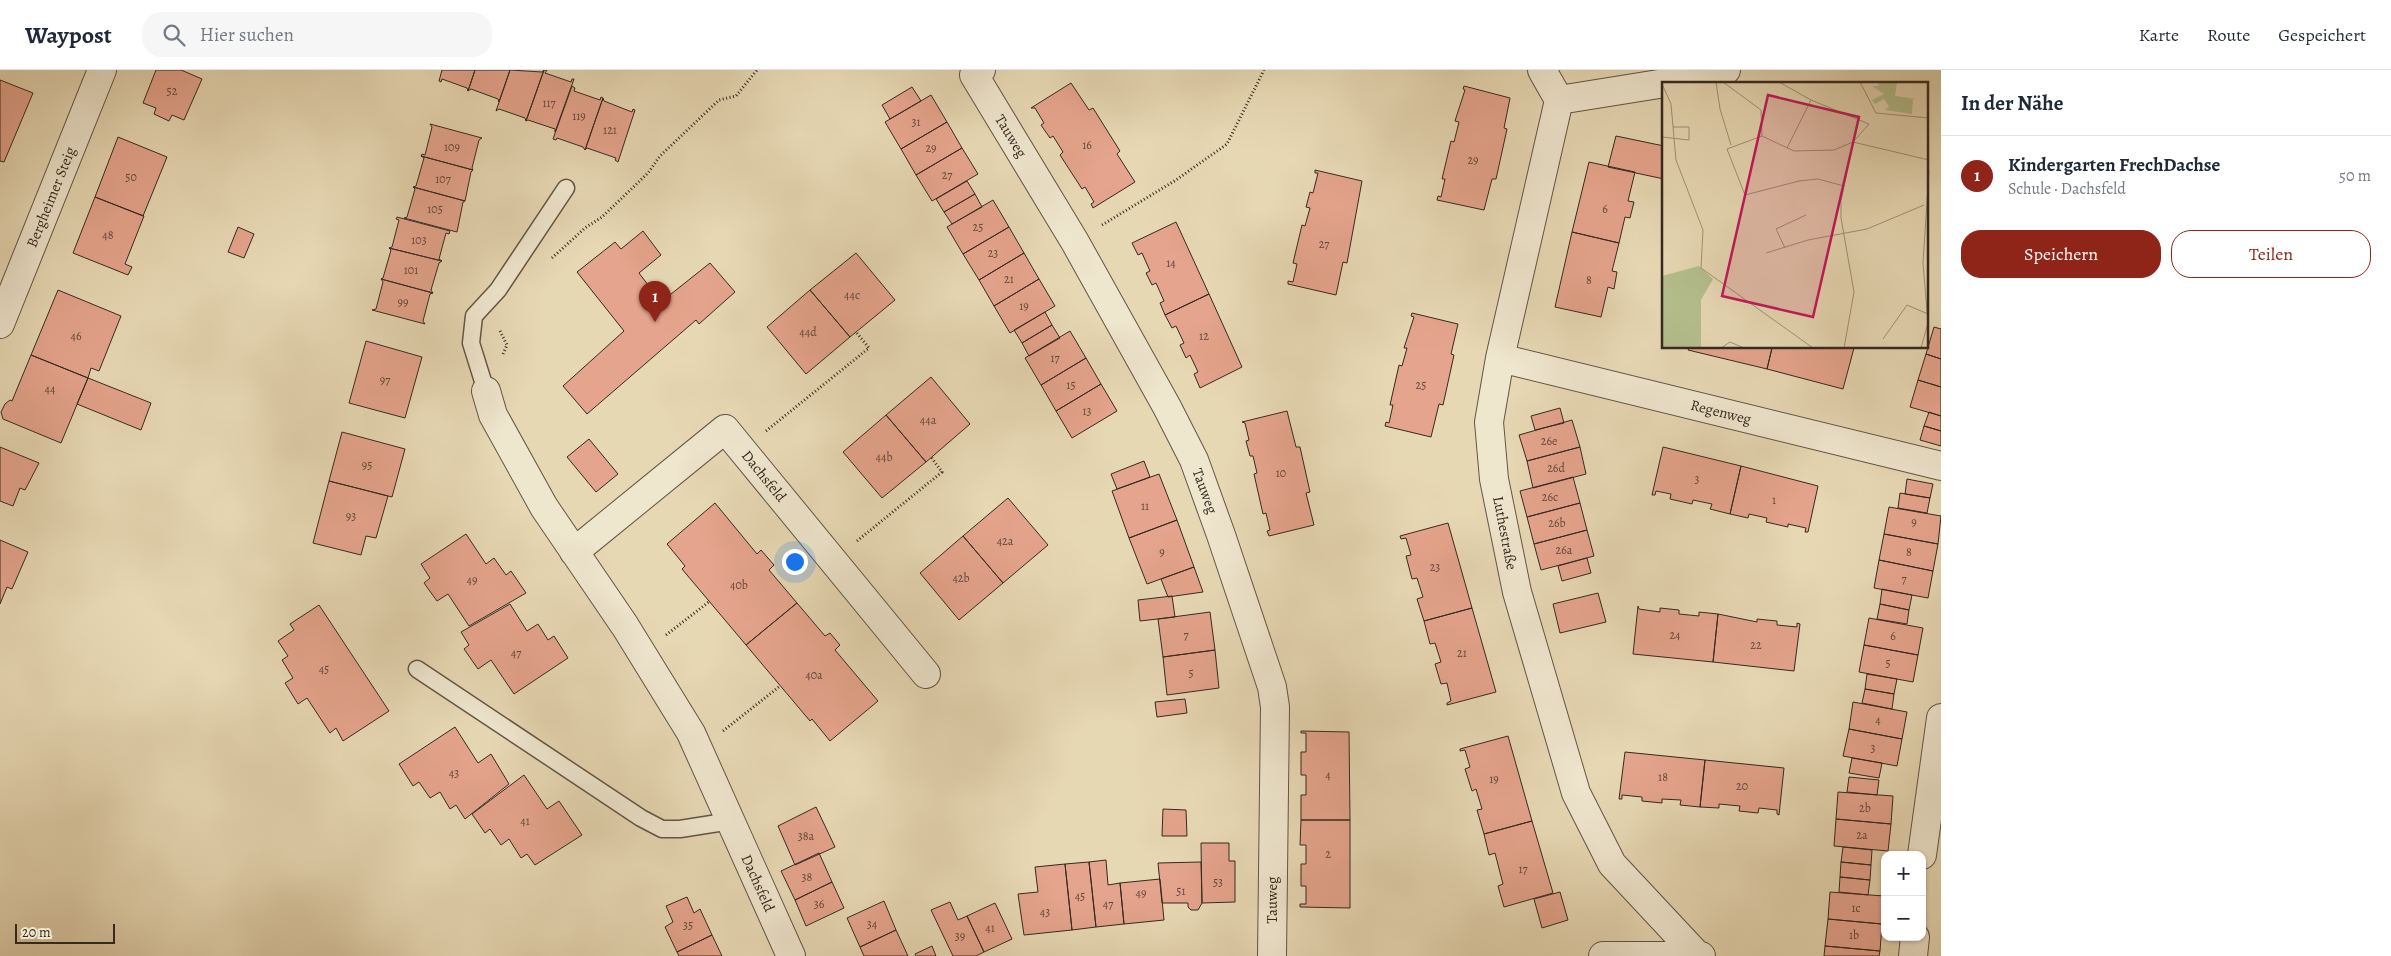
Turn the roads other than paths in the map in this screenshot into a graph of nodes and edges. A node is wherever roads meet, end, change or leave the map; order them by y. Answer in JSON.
{"nodes":[{"id":1,"x":102,"y":70,"type":"edge"},
{"id":2,"x":1542,"y":70,"type":"edge"},
{"id":3,"x":1726,"y":70,"type":"edge"},
{"id":4,"x":977,"y":73,"type":"edge"},
{"id":5,"x":1672,"y":82,"type":"edge"},
{"id":6,"x":1662,"y":84,"type":"edge"},
{"id":7,"x":1559,"y":100,"type":"junction"},
{"id":8,"x":566,"y":188,"type":"dead end"},
{"id":9,"x":0,"y":324,"type":"edge"},
{"id":10,"x":1500,"y":358,"type":"junction"},
{"id":11,"x":486,"y":391,"type":"joint"},
{"id":12,"x":1941,"y":466,"type":"edge"},
{"id":13,"x":574,"y":552,"type":"junction"},
{"id":14,"x":417,"y":669,"type":"dead end"},
{"id":15,"x":926,"y":674,"type":"dead end"},
{"id":16,"x":1941,"y":718,"type":"edge"},
{"id":17,"x":731,"y":821,"type":"junction"},
{"id":18,"x":1923,"y":851,"type":"edge"},
{"id":19,"x":1915,"y":941,"type":"edge"},
{"id":20,"x":1699,"y":955,"type":"edge"},
{"id":21,"x":791,"y":956,"type":"edge"},
{"id":22,"x":1272,"y":956,"type":"edge"},
{"id":23,"x":1604,"y":956,"type":"edge"},
{"id":24,"x":1913,"y":956,"type":"edge"}],
"edges":[{"from":1,"to":9,"type":"street","name":"Bergheimer Steig"},
{"from":2,"to":7,"type":"street"},
{"from":3,"to":5,"type":"street"},
{"from":4,"to":22,"type":"street","name":"Tauweg"},
{"from":6,"to":7,"type":"street"},
{"from":7,"to":10,"type":"street","name":"Luthestraße"},
{"from":8,"to":11,"type":"lane"},
{"from":10,"to":12,"type":"street","name":"Regenweg"},
{"from":10,"to":20,"type":"street","name":"Luthestraße"},
{"from":11,"to":13,"type":"street","name":"Dachsfeld"},
{"from":13,"to":15,"type":"street","name":"Dachsfeld"},
{"from":13,"to":17,"type":"street","name":"Dachsfeld"},
{"from":14,"to":17,"type":"lane"},
{"from":16,"to":18,"type":"street"},
{"from":17,"to":21,"type":"street","name":"Dachsfeld"},
{"from":19,"to":24,"type":"street"},
{"from":20,"to":23,"type":"street"}]}
